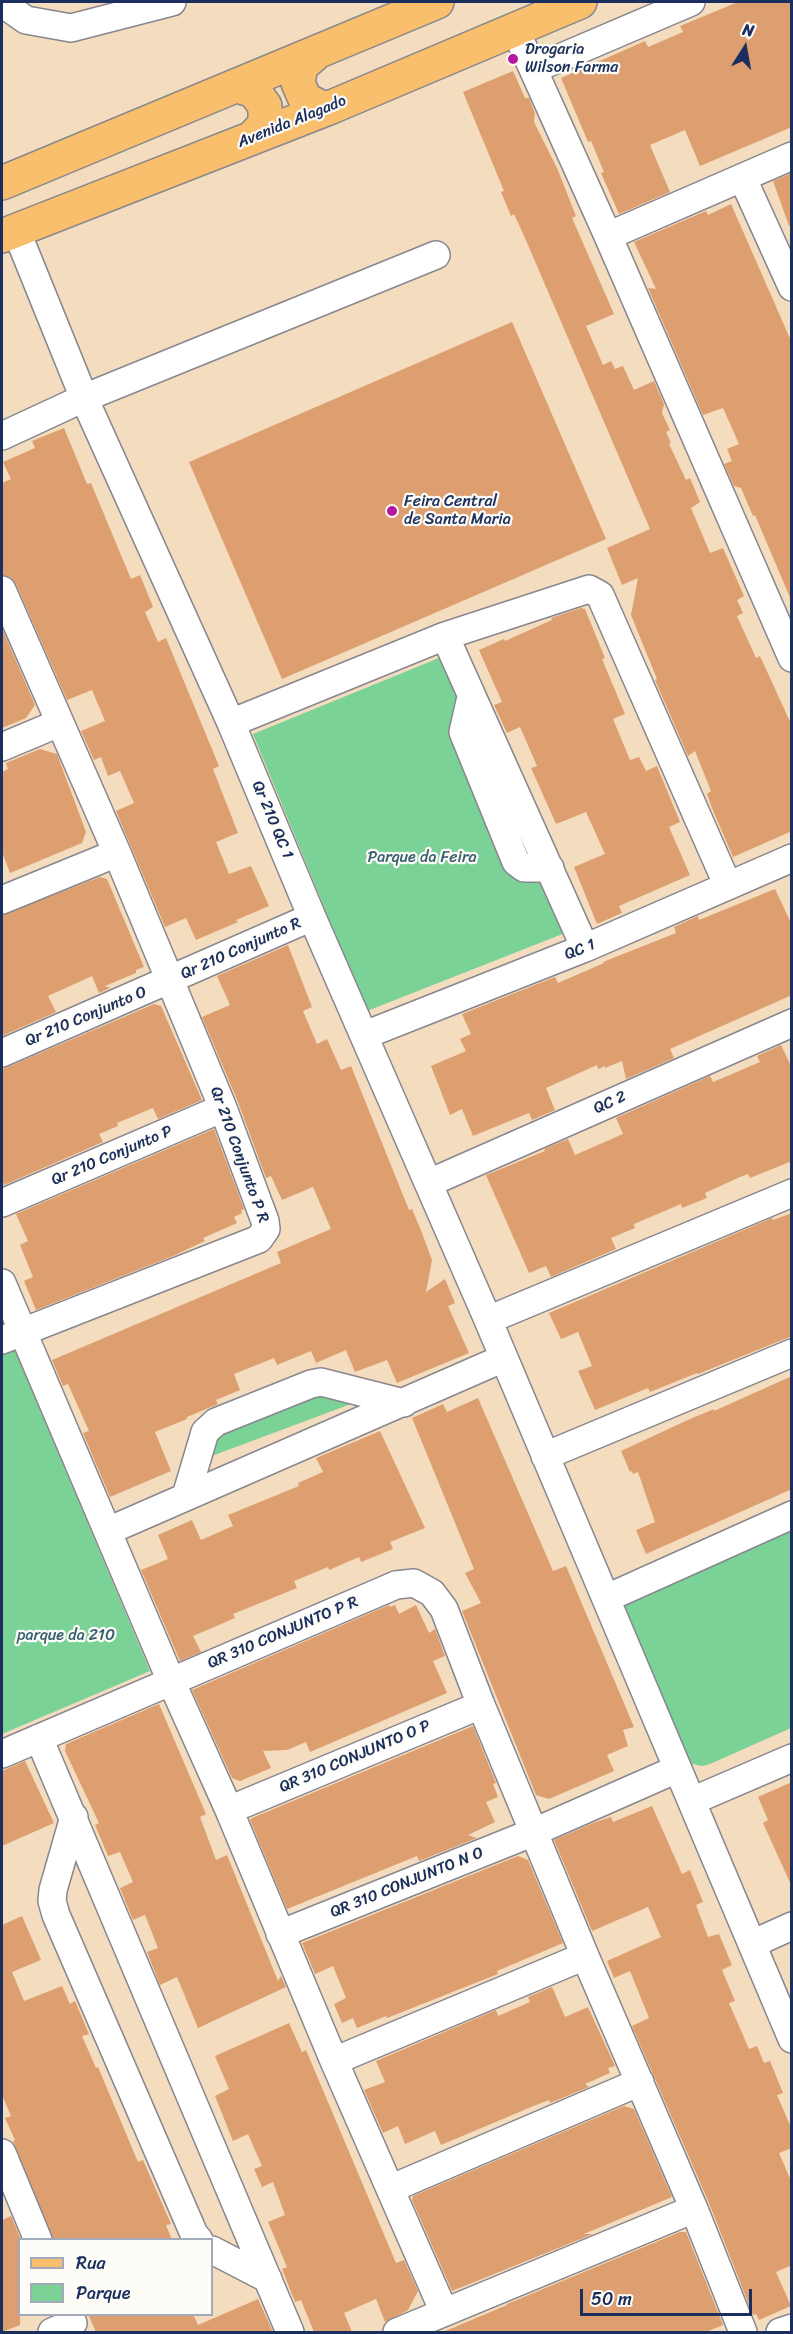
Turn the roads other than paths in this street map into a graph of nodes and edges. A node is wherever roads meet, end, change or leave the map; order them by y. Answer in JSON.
{"nodes":[{"id":1,"x":172,"y":2,"type":"edge"},
{"id":2,"x":437,"y":2,"type":"edge"},
{"id":3,"x":580,"y":2,"type":"edge"},
{"id":4,"x":692,"y":2,"type":"edge"},
{"id":5,"x":2,"y":3,"type":"edge"},
{"id":6,"x":515,"y":30,"type":"junction"},
{"id":7,"x":314,"y":55,"type":"junction"},
{"id":8,"x":534,"y":69,"type":"junction"},
{"id":9,"x":237,"y":86,"type":"junction"},
{"id":10,"x":329,"y":108,"type":"junction"},
{"id":11,"x":252,"y":138,"type":"junction"},
{"id":12,"x":792,"y":156,"type":"edge"},
{"id":13,"x":3,"y":178,"type":"edge"},
{"id":14,"x":743,"y":178,"type":"junction"},
{"id":15,"x":9,"y":233,"type":"edge"},
{"id":16,"x":608,"y":236,"type":"junction"},
{"id":17,"x":436,"y":255,"type":"dead end"},
{"id":18,"x":792,"y":287,"type":"edge"},
{"id":19,"x":84,"y":398,"type":"junction"},
{"id":20,"x":2,"y":436,"type":"edge"},
{"id":21,"x":3,"y":597,"type":"edge"},
{"id":22,"x":445,"y":636,"type":"junction"},
{"id":23,"x":792,"y":658,"type":"edge"},
{"id":24,"x":59,"y":723,"type":"junction"},
{"id":25,"x":231,"y":723,"type":"junction"},
{"id":26,"x":2,"y":747,"type":"edge"},
{"id":27,"x":117,"y":853,"type":"junction"},
{"id":28,"x":791,"y":861,"type":"edge"},
{"id":29,"x":728,"y":886,"type":"junction"},
{"id":30,"x":2,"y":900,"type":"edge"},
{"id":31,"x":312,"y":917,"type":"junction"},
{"id":32,"x":585,"y":948,"type":"junction"},
{"id":33,"x":170,"y":981,"type":"junction"},
{"id":34,"x":792,"y":1023,"type":"edge"},
{"id":35,"x":365,"y":1035,"type":"junction"},
{"id":36,"x":2,"y":1053,"type":"edge"},
{"id":37,"x":223,"y":1108,"type":"junction"},
{"id":38,"x":429,"y":1183,"type":"junction"},
{"id":39,"x":792,"y":1192,"type":"edge"},
{"id":40,"x":2,"y":1203,"type":"edge"},
{"id":41,"x":2,"y":1283,"type":"edge"},
{"id":42,"x":488,"y":1320,"type":"junction"},
{"id":43,"x":12,"y":1335,"type":"edge"},
{"id":44,"x":792,"y":1353,"type":"edge"},
{"id":45,"x":504,"y":1358,"type":"junction"},
{"id":46,"x":404,"y":1403,"type":"junction"},
{"id":47,"x":545,"y":1456,"type":"junction"},
{"id":48,"x":186,"y":1496,"type":"junction"},
{"id":49,"x":792,"y":1515,"type":"edge"},
{"id":50,"x":108,"y":1531,"type":"junction"},
{"id":51,"x":607,"y":1598,"type":"junction"},
{"id":52,"x":171,"y":1682,"type":"junction"},
{"id":53,"x":481,"y":1705,"type":"junction"},
{"id":54,"x":39,"y":1738,"type":"junction"},
{"id":55,"x":2,"y":1754,"type":"edge"},
{"id":56,"x":792,"y":1758,"type":"edge"},
{"id":57,"x":677,"y":1769,"type":"junction"},
{"id":58,"x":692,"y":1801,"type":"junction"},
{"id":59,"x":229,"y":1810,"type":"junction"},
{"id":60,"x":74,"y":1818,"type":"junction"},
{"id":61,"x":534,"y":1832,"type":"junction"},
{"id":62,"x":792,"y":1926,"type":"edge"},
{"id":63,"x":280,"y":1934,"type":"junction"},
{"id":64,"x":752,"y":1944,"type":"junction"},
{"id":65,"x":585,"y":1956,"type":"junction"},
{"id":66,"x":792,"y":2039,"type":"edge"},
{"id":67,"x":334,"y":2061,"type":"junction"},
{"id":68,"x":640,"y":2082,"type":"junction"},
{"id":69,"x":2,"y":2153,"type":"edge"},
{"id":70,"x":390,"y":2189,"type":"junction"},
{"id":71,"x":11,"y":2203,"type":"edge"},
{"id":72,"x":694,"y":2210,"type":"junction"},
{"id":73,"x":37,"y":2238,"type":"edge"},
{"id":74,"x":197,"y":2238,"type":"edge"},
{"id":75,"x":213,"y":2251,"type":"edge"},
{"id":76,"x":268,"y":2279,"type":"junction"},
{"id":77,"x":444,"y":2312,"type":"junction"},
{"id":78,"x":792,"y":2328,"type":"edge"},
{"id":79,"x":290,"y":2332,"type":"edge"},
{"id":80,"x":397,"y":2332,"type":"edge"},
{"id":81,"x":742,"y":2332,"type":"edge"},
{"id":82,"x":780,"y":2332,"type":"edge"}],
"edges":[{"from":1,"to":5,"type":"street"},
{"from":2,"to":7,"type":"main road"},
{"from":3,"to":6,"type":"main road","name":"Avenida Alagado"},
{"from":4,"to":8,"type":"street"},
{"from":6,"to":8,"type":"street"},
{"from":6,"to":10,"type":"main road","name":"Avenida Alagado"},
{"from":7,"to":9,"type":"main road"},
{"from":7,"to":10,"type":"main road"},
{"from":8,"to":16,"type":"street"},
{"from":9,"to":11,"type":"main road"},
{"from":9,"to":13,"type":"main road"},
{"from":10,"to":11,"type":"main road","name":"Avenida Alagado"},
{"from":11,"to":15,"type":"main road","name":"Avenida Alagado"},
{"from":12,"to":14,"type":"street"},
{"from":14,"to":16,"type":"street"},
{"from":14,"to":18,"type":"street"},
{"from":15,"to":19,"type":"street","name":"Qr 210 QC 1"},
{"from":16,"to":23,"type":"street"},
{"from":17,"to":19,"type":"street"},
{"from":19,"to":20,"type":"street"},
{"from":19,"to":25,"type":"street","name":"Qr 210 QC 1"},
{"from":21,"to":24,"type":"street","name":"Qr 210 Conjunto P R"},
{"from":22,"to":25,"type":"street"},
{"from":22,"to":29,"type":"street"},
{"from":22,"to":32,"type":"street"},
{"from":24,"to":26,"type":"street"},
{"from":24,"to":27,"type":"street","name":"Qr 210 Conjunto P R"},
{"from":25,"to":31,"type":"street","name":"Qr 210 QC 1"},
{"from":27,"to":30,"type":"street"},
{"from":27,"to":33,"type":"street","name":"Qr 210 Conjunto P R"},
{"from":28,"to":29,"type":"street","name":"QC 1"},
{"from":29,"to":32,"type":"street","name":"QC 1"},
{"from":31,"to":33,"type":"street","name":"Qr 210 Conjunto R"},
{"from":31,"to":35,"type":"street","name":"Qr 210 QC 1"},
{"from":32,"to":35,"type":"street","name":"QC 1"},
{"from":33,"to":36,"type":"street","name":"Qr 210 Conjunto O"},
{"from":33,"to":37,"type":"street","name":"Qr 210 Conjunto P R"},
{"from":34,"to":38,"type":"street","name":"QC 2"},
{"from":35,"to":38,"type":"street","name":"Qr 210 QC 1"},
{"from":37,"to":40,"type":"street","name":"Qr 210 Conjunto P"},
{"from":37,"to":43,"type":"street","name":"Qr 210 Conjunto P R"},
{"from":38,"to":42,"type":"street","name":"Qr 210 QC 1"},
{"from":39,"to":42,"type":"street"},
{"from":41,"to":43,"type":"street"},
{"from":42,"to":45,"type":"street","name":"Qr 210 QC 1"},
{"from":43,"to":50,"type":"street"},
{"from":44,"to":47,"type":"street"},
{"from":45,"to":46,"type":"street"},
{"from":45,"to":47,"type":"street","name":"Qr 210 QC 1"},
{"from":46,"to":48,"type":"street"},
{"from":46,"to":48,"type":"street"},
{"from":47,"to":51,"type":"street","name":"Qr 210 QC 1"},
{"from":48,"to":50,"type":"street"},
{"from":49,"to":51,"type":"street"},
{"from":50,"to":52,"type":"street"},
{"from":51,"to":57,"type":"street","name":"Qr 210 QC 1"},
{"from":52,"to":53,"type":"street","name":"QR 310 CONJUNTO P R"},
{"from":52,"to":54,"type":"street","name":"QR 310 CONJUNTO P R"},
{"from":52,"to":59,"type":"street"},
{"from":53,"to":59,"type":"street","name":"QR 310 CONJUNTO O P"},
{"from":53,"to":61,"type":"street"},
{"from":54,"to":55,"type":"street","name":"QR 310 CONJUNTO P R"},
{"from":54,"to":60,"type":"street"},
{"from":56,"to":58,"type":"street"},
{"from":57,"to":58,"type":"street","name":"Qr 210 QC 1"},
{"from":57,"to":61,"type":"street","name":"QR 310 CONJUNTO N O"},
{"from":58,"to":64,"type":"street","name":"Qr 210 QC 1"},
{"from":59,"to":63,"type":"street"},
{"from":60,"to":74,"type":"street"},
{"from":60,"to":76,"type":"street"},
{"from":61,"to":63,"type":"street","name":"QR 310 CONJUNTO N O"},
{"from":61,"to":65,"type":"street"},
{"from":62,"to":64,"type":"street"},
{"from":63,"to":67,"type":"street"},
{"from":64,"to":66,"type":"street","name":"Qr 210 QC 1"},
{"from":65,"to":67,"type":"street"},
{"from":65,"to":68,"type":"street"},
{"from":67,"to":70,"type":"street"},
{"from":68,"to":70,"type":"street"},
{"from":68,"to":72,"type":"street"},
{"from":69,"to":71,"type":"street"},
{"from":70,"to":77,"type":"street"},
{"from":71,"to":73,"type":"street"},
{"from":72,"to":77,"type":"street"},
{"from":72,"to":81,"type":"street"},
{"from":75,"to":76,"type":"street"},
{"from":76,"to":79,"type":"street"},
{"from":77,"to":80,"type":"street"},
{"from":78,"to":82,"type":"street"}]}
